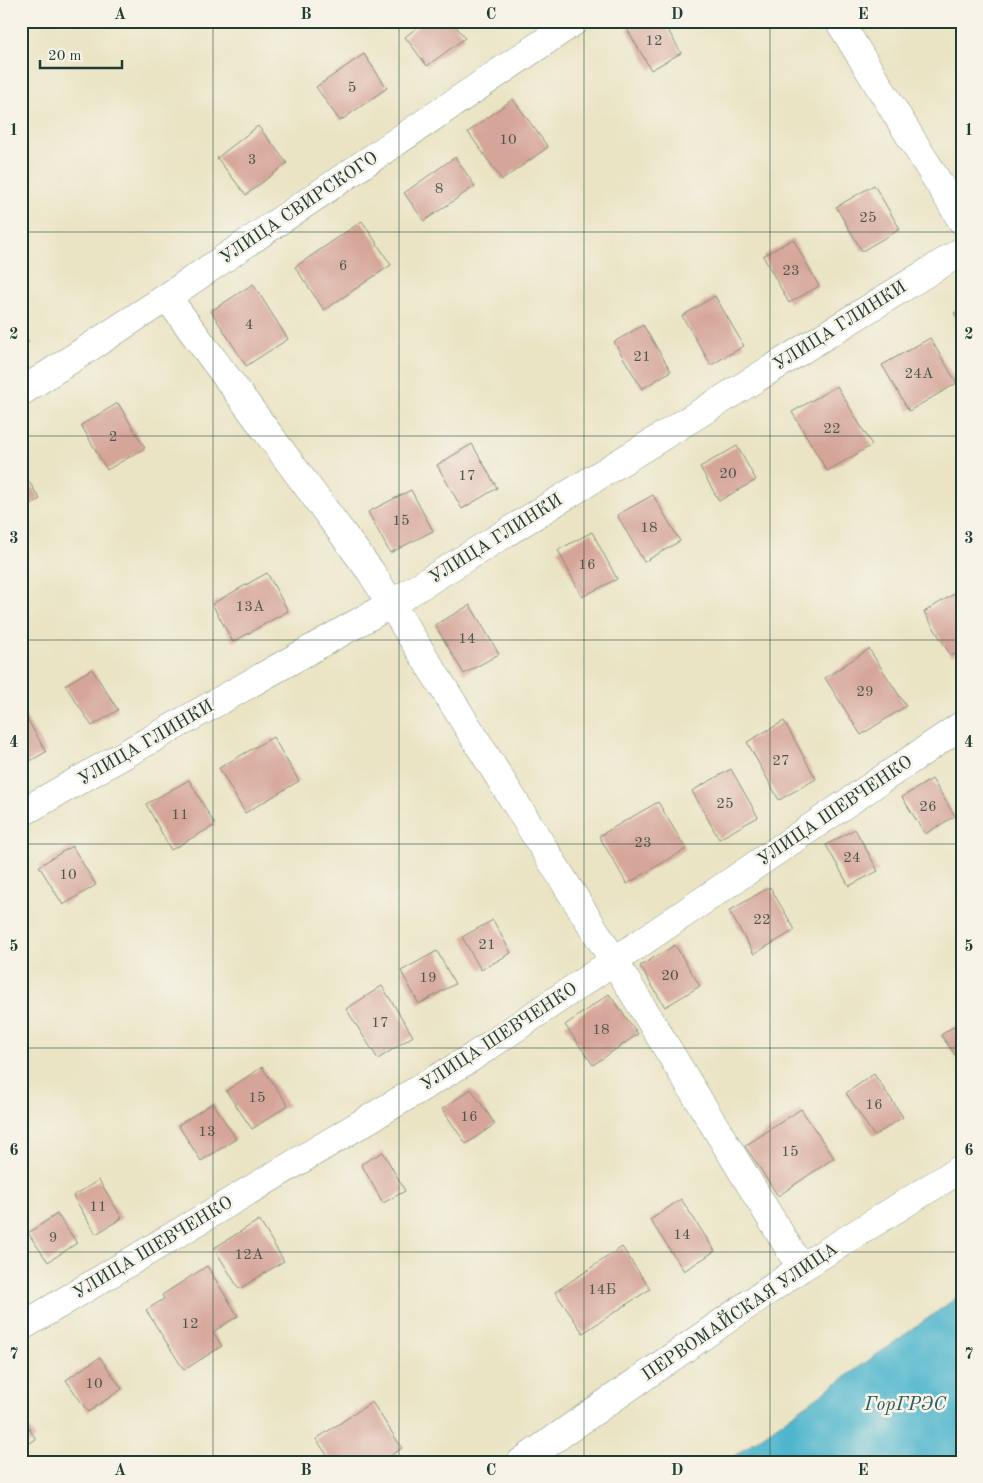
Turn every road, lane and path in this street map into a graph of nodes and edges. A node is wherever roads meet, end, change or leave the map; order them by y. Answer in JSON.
{"nodes":[{"id":1,"x":574,"y":21,"type":"edge"},
{"id":2,"x":838,"y":21,"type":"edge"},
{"id":3,"x":962,"y":221,"type":"edge"},
{"id":4,"x":962,"y":251,"type":"edge"},
{"id":5,"x":167,"y":297,"type":"junction"},
{"id":6,"x":21,"y":392,"type":"edge"},
{"id":7,"x":391,"y":604,"type":"junction"},
{"id":8,"x":962,"y":725,"type":"edge"},
{"id":9,"x":21,"y":813,"type":"edge"},
{"id":10,"x":614,"y":961,"type":"junction"},
{"id":11,"x":962,"y":1168,"type":"edge"},
{"id":12,"x":801,"y":1268,"type":"junction"},
{"id":13,"x":21,"y":1327,"type":"edge"},
{"id":14,"x":521,"y":1462,"type":"edge"}],
"edges":[{"from":1,"to":5,"type":"street","name":"УЛИЦА СВИРСКОГО"},
{"from":2,"to":3,"type":"street"},
{"from":4,"to":7,"type":"street","name":"УЛИЦА ГЛИНКИ"},
{"from":5,"to":6,"type":"street","name":"УЛИЦА СВИРСКОГО"},
{"from":5,"to":7,"type":"street"},
{"from":7,"to":9,"type":"street","name":"УЛИЦА ГЛИНКИ"},
{"from":7,"to":10,"type":"street"},
{"from":8,"to":10,"type":"street","name":"УЛИЦА ШЕВЧЕНКО"},
{"from":10,"to":12,"type":"street"},
{"from":10,"to":13,"type":"street","name":"УЛИЦА ШЕВЧЕНКО"},
{"from":11,"to":12,"type":"street","name":"ПЕРВОМАЙСКАЯ УЛИЦА"},
{"from":12,"to":14,"type":"street","name":"ПЕРВОМАЙСКАЯ УЛИЦА"}]}
